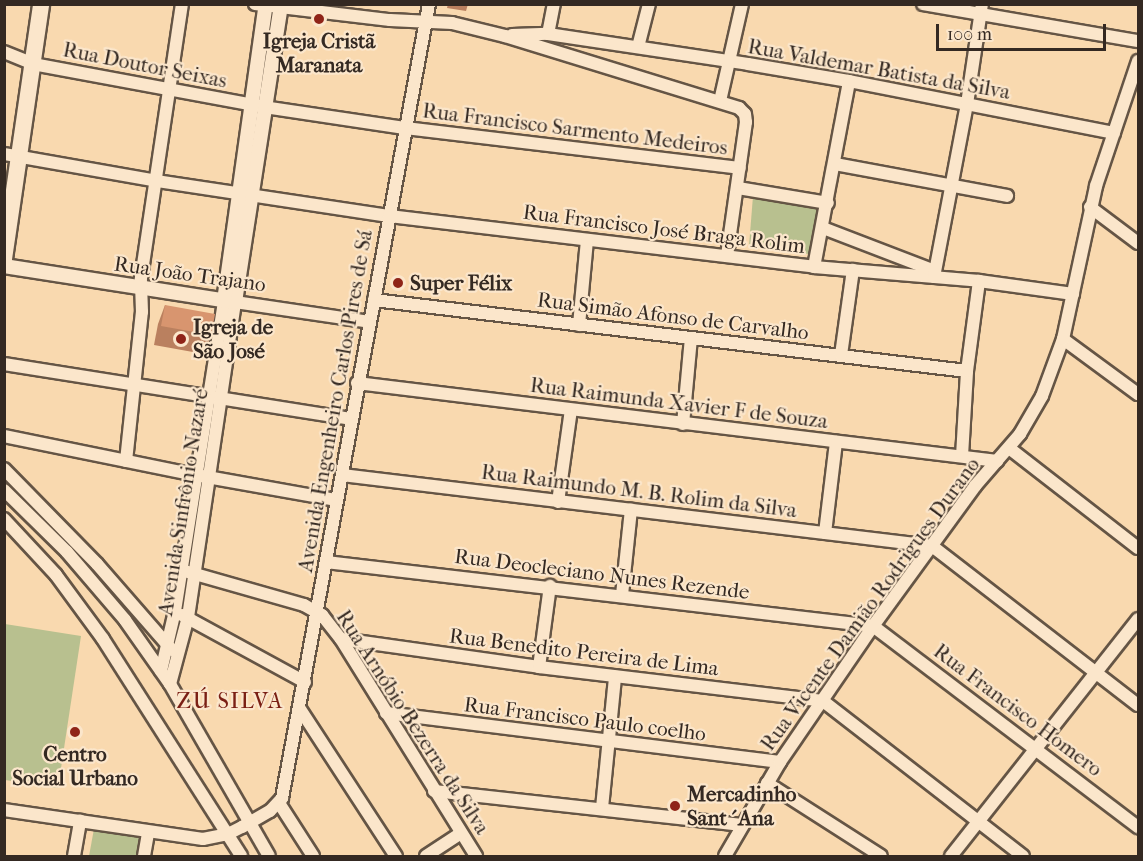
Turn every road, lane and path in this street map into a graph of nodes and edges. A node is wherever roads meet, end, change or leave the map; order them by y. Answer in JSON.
{"nodes":[{"id":1,"x":41,"y":4,"type":"edge"},
{"id":2,"x":182,"y":4,"type":"edge"},
{"id":3,"x":429,"y":4,"type":"edge"},
{"id":4,"x":554,"y":4,"type":"edge"},
{"id":5,"x":649,"y":4,"type":"edge"},
{"id":6,"x":742,"y":4,"type":"edge"},
{"id":7,"x":923,"y":4,"type":"edge"},
{"id":8,"x":270,"y":6,"type":"edge"},
{"id":9,"x":981,"y":10,"type":"edge"},
{"id":10,"x":425,"y":21,"type":"junction"},
{"id":11,"x":548,"y":34,"type":"junction"},
{"id":12,"x":505,"y":36,"type":"junction"},
{"id":13,"x":1138,"y":41,"type":"edge"},
{"id":14,"x":638,"y":47,"type":"junction"},
{"id":15,"x":4,"y":52,"type":"edge"},
{"id":16,"x":1138,"y":61,"type":"edge"},
{"id":17,"x":731,"y":62,"type":"junction"},
{"id":18,"x":33,"y":64,"type":"junction"},
{"id":19,"x":849,"y":81,"type":"junction"},
{"id":20,"x":170,"y":90,"type":"junction"},
{"id":21,"x":720,"y":101,"type":"junction"},
{"id":22,"x":967,"y":104,"type":"junction"},
{"id":23,"x":257,"y":106,"type":"junction"},
{"id":24,"x":405,"y":128,"type":"junction"},
{"id":25,"x":1114,"y":133,"type":"junction"},
{"id":26,"x":12,"y":156,"type":"edge"},
{"id":27,"x":835,"y":164,"type":"junction"},
{"id":28,"x":741,"y":168,"type":"junction"},
{"id":29,"x":157,"y":181,"type":"junction"},
{"id":30,"x":951,"y":184,"type":"junction"},
{"id":31,"x":738,"y":188,"type":"junction"},
{"id":32,"x":246,"y":195,"type":"junction"},
{"id":33,"x":1007,"y":196,"type":"dead end"},
{"id":34,"x":828,"y":203,"type":"junction"},
{"id":35,"x":1090,"y":207,"type":"junction"},
{"id":36,"x":389,"y":216,"type":"junction"},
{"id":37,"x":823,"y":228,"type":"junction"},
{"id":38,"x":587,"y":240,"type":"junction"},
{"id":39,"x":1138,"y":243,"type":"edge"},
{"id":40,"x":728,"y":256,"type":"junction"},
{"id":41,"x":4,"y":259,"type":"edge"},
{"id":42,"x":4,"y":266,"type":"edge"},
{"id":43,"x":814,"y":267,"type":"junction"},
{"id":44,"x":853,"y":270,"type":"junction"},
{"id":45,"x":935,"y":274,"type":"junction"},
{"id":46,"x":979,"y":281,"type":"junction"},
{"id":47,"x":143,"y":289,"type":"junction"},
{"id":48,"x":1073,"y":294,"type":"junction"},
{"id":49,"x":374,"y":300,"type":"junction"},
{"id":50,"x":230,"y":301,"type":"junction"},
{"id":51,"x":370,"y":322,"type":"junction"},
{"id":52,"x":579,"y":325,"type":"junction"},
{"id":53,"x":691,"y":338,"type":"junction"},
{"id":54,"x":1063,"y":339,"type":"junction"},
{"id":55,"x":841,"y":355,"type":"junction"},
{"id":56,"x":4,"y":364,"type":"edge"},
{"id":57,"x":967,"y":371,"type":"junction"},
{"id":58,"x":357,"y":383,"type":"junction"},
{"id":59,"x":134,"y":386,"type":"junction"},
{"id":60,"x":1138,"y":394,"type":"edge"},
{"id":61,"x":215,"y":398,"type":"junction"},
{"id":62,"x":571,"y":410,"type":"junction"},
{"id":63,"x":351,"y":419,"type":"junction"},
{"id":64,"x":683,"y":424,"type":"junction"},
{"id":65,"x":4,"y":436,"type":"edge"},
{"id":66,"x":836,"y":442,"type":"junction"},
{"id":67,"x":1009,"y":448,"type":"junction"},
{"id":68,"x":962,"y":456,"type":"junction"},
{"id":69,"x":126,"y":461,"type":"junction"},
{"id":70,"x":997,"y":461,"type":"junction"},
{"id":71,"x":4,"y":469,"type":"edge"},
{"id":72,"x":196,"y":475,"type":"junction"},
{"id":73,"x":342,"y":475,"type":"junction"},
{"id":74,"x":209,"y":477,"type":"junction"},
{"id":75,"x":4,"y":490,"type":"edge"},
{"id":76,"x":337,"y":500,"type":"junction"},
{"id":77,"x":558,"y":502,"type":"junction"},
{"id":78,"x":631,"y":509,"type":"junction"},
{"id":79,"x":4,"y":519,"type":"edge"},
{"id":80,"x":825,"y":533,"type":"junction"},
{"id":81,"x":932,"y":546,"type":"junction"},
{"id":82,"x":1138,"y":548,"type":"edge"},
{"id":83,"x":326,"y":562,"type":"junction"},
{"id":84,"x":187,"y":572,"type":"junction"},
{"id":85,"x":550,"y":586,"type":"junction"},
{"id":86,"x":622,"y":595,"type":"junction"},
{"id":87,"x":316,"y":610,"type":"junction"},
{"id":88,"x":175,"y":611,"type":"junction"},
{"id":89,"x":188,"y":617,"type":"junction"},
{"id":90,"x":1138,"y":619,"type":"edge"},
{"id":91,"x":873,"y":626,"type":"junction"},
{"id":92,"x":341,"y":639,"type":"junction"},
{"id":93,"x":173,"y":651,"type":"junction"},
{"id":94,"x":539,"y":667,"type":"junction"},
{"id":95,"x":161,"y":671,"type":"junction"},
{"id":96,"x":1096,"y":671,"type":"junction"},
{"id":97,"x":615,"y":677,"type":"junction"},
{"id":98,"x":305,"y":682,"type":"junction"},
{"id":99,"x":170,"y":684,"type":"junction"},
{"id":100,"x":823,"y":701,"type":"junction"},
{"id":101,"x":1138,"y":705,"type":"edge"},
{"id":102,"x":300,"y":709,"type":"junction"},
{"id":103,"x":386,"y":713,"type":"junction"},
{"id":104,"x":609,"y":742,"type":"junction"},
{"id":105,"x":1036,"y":748,"type":"junction"},
{"id":106,"x":780,"y":762,"type":"junction"},
{"id":107,"x":767,"y":783,"type":"junction"},
{"id":108,"x":434,"y":791,"type":"junction"},
{"id":109,"x":279,"y":803,"type":"junction"},
{"id":110,"x":602,"y":808,"type":"junction"},
{"id":111,"x":4,"y":810,"type":"edge"},
{"id":112,"x":80,"y":821,"type":"junction"},
{"id":113,"x":979,"y":822,"type":"junction"},
{"id":114,"x":249,"y":823,"type":"junction"},
{"id":115,"x":742,"y":825,"type":"junction"},
{"id":116,"x":1138,"y":827,"type":"edge"},
{"id":117,"x":148,"y":832,"type":"junction"},
{"id":118,"x":460,"y":833,"type":"junction"},
{"id":119,"x":228,"y":834,"type":"junction"},
{"id":120,"x":236,"y":853,"type":"edge"},
{"id":121,"x":74,"y":856,"type":"edge"},
{"id":122,"x":144,"y":856,"type":"edge"},
{"id":123,"x":269,"y":856,"type":"edge"},
{"id":124,"x":314,"y":856,"type":"edge"},
{"id":125,"x":396,"y":856,"type":"edge"},
{"id":126,"x":426,"y":856,"type":"edge"},
{"id":127,"x":476,"y":856,"type":"edge"},
{"id":128,"x":725,"y":856,"type":"edge"},
{"id":129,"x":880,"y":856,"type":"edge"},
{"id":130,"x":951,"y":856,"type":"edge"},
{"id":131,"x":1023,"y":856,"type":"edge"}],
"edges":[{"from":1,"to":18,"type":"main road"},
{"from":2,"to":20,"type":"street"},
{"from":3,"to":10,"type":"street","name":"Avenida Engenheiro Carlos Pires de Sá"},
{"from":4,"to":11,"type":"street"},
{"from":5,"to":14,"type":"street"},
{"from":6,"to":17,"type":"street"},
{"from":7,"to":9,"type":"street"},
{"from":8,"to":10,"type":"street"},
{"from":8,"to":23,"type":"street","name":"Avenida Sinfrônio Nazaré"},
{"from":9,"to":13,"type":"street"},
{"from":9,"to":22,"type":"street"},
{"from":10,"to":12,"type":"street"},
{"from":10,"to":24,"type":"street","name":"Avenida Engenheiro Carlos Pires de Sá"},
{"from":11,"to":12,"type":"street"},
{"from":11,"to":14,"type":"street"},
{"from":12,"to":21,"type":"street"},
{"from":14,"to":17,"type":"street"},
{"from":15,"to":18,"type":"street","name":"Rua Doutor Seixas"},
{"from":16,"to":25,"type":"street","name":"Rua Vicente Damião Rodrigues Durano"},
{"from":17,"to":19,"type":"street","name":"Rua Valdemar Batista da Silva"},
{"from":17,"to":21,"type":"street","name":"Rua Valdemar Batista da Silva"},
{"from":18,"to":20,"type":"street","name":"Rua Doutor Seixas"},
{"from":18,"to":26,"type":"main road"},
{"from":19,"to":22,"type":"street","name":"Rua Valdemar Batista da Silva"},
{"from":19,"to":27,"type":"street"},
{"from":20,"to":23,"type":"street","name":"Rua Doutor Seixas"},
{"from":20,"to":29,"type":"street"},
{"from":21,"to":28,"type":"street"},
{"from":22,"to":25,"type":"street","name":"Rua Valdemar Batista da Silva"},
{"from":22,"to":30,"type":"street"},
{"from":23,"to":24,"type":"street","name":"Rua Doutor Seixas"},
{"from":23,"to":32,"type":"street","name":"Avenida Sinfrônio Nazaré"},
{"from":24,"to":28,"type":"street","name":"Rua Francisco Sarmento Medeiros"},
{"from":24,"to":36,"type":"street","name":"Avenida Engenheiro Carlos Pires de Sá"},
{"from":25,"to":35,"type":"street","name":"Rua Vicente Damião Rodrigues Durano"},
{"from":26,"to":29,"type":"street","name":"Rua Francisco José Braga Rolim"},
{"from":26,"to":41,"type":"main road"},
{"from":27,"to":30,"type":"street"},
{"from":27,"to":34,"type":"street"},
{"from":28,"to":31,"type":"street"},
{"from":29,"to":32,"type":"street","name":"Rua Francisco José Braga Rolim"},
{"from":29,"to":47,"type":"street"},
{"from":30,"to":33,"type":"street"},
{"from":30,"to":45,"type":"street"},
{"from":31,"to":34,"type":"street"},
{"from":31,"to":40,"type":"street"},
{"from":32,"to":36,"type":"street","name":"Rua Francisco José Braga Rolim"},
{"from":32,"to":50,"type":"street","name":"Avenida Sinfrônio Nazaré"},
{"from":34,"to":37,"type":"street"},
{"from":35,"to":39,"type":"street"},
{"from":35,"to":48,"type":"street","name":"Rua Vicente Damião Rodrigues Durano"},
{"from":36,"to":38,"type":"street","name":"Rua Francisco José Braga Rolim"},
{"from":36,"to":49,"type":"street","name":"Avenida Engenheiro Carlos Pires de Sá"},
{"from":37,"to":43,"type":"street"},
{"from":37,"to":45,"type":"street"},
{"from":38,"to":40,"type":"street","name":"Rua Francisco José Braga Rolim"},
{"from":38,"to":52,"type":"street"},
{"from":40,"to":43,"type":"street","name":"Rua Francisco José Braga Rolim"},
{"from":42,"to":47,"type":"street","name":"Rua João Trajano"},
{"from":43,"to":44,"type":"street","name":"Rua Francisco José Braga Rolim"},
{"from":44,"to":45,"type":"street","name":"Rua Francisco José Braga Rolim"},
{"from":44,"to":55,"type":"street"},
{"from":45,"to":46,"type":"street","name":"Rua Francisco José Braga Rolim"},
{"from":46,"to":48,"type":"street","name":"Rua Francisco José Braga Rolim"},
{"from":46,"to":57,"type":"street"},
{"from":47,"to":50,"type":"street","name":"Rua João Trajano"},
{"from":47,"to":59,"type":"street"},
{"from":48,"to":54,"type":"street","name":"Rua Vicente Damião Rodrigues Durano"},
{"from":49,"to":51,"type":"street","name":"Avenida Engenheiro Carlos Pires de Sá"},
{"from":49,"to":52,"type":"street","name":"Rua Simão Afonso de Carvalho"},
{"from":50,"to":51,"type":"street","name":"Rua João Trajano"},
{"from":50,"to":61,"type":"street","name":"Avenida Sinfrônio Nazaré"},
{"from":51,"to":58,"type":"street","name":"Avenida Engenheiro Carlos Pires de Sá"},
{"from":52,"to":53,"type":"street","name":"Rua Simão Afonso de Carvalho"},
{"from":53,"to":55,"type":"street","name":"Rua Simão Afonso de Carvalho"},
{"from":53,"to":64,"type":"street"},
{"from":54,"to":60,"type":"street"},
{"from":54,"to":67,"type":"street","name":"Rua Vicente Damião Rodrigues Durano"},
{"from":55,"to":57,"type":"street","name":"Rua Simão Afonso de Carvalho"},
{"from":56,"to":59,"type":"street"},
{"from":57,"to":68,"type":"street"},
{"from":58,"to":62,"type":"street","name":"Rua Raimunda Xavier F de Souza"},
{"from":58,"to":63,"type":"street","name":"Avenida Engenheiro Carlos Pires de Sá"},
{"from":59,"to":61,"type":"street"},
{"from":59,"to":69,"type":"street"},
{"from":61,"to":63,"type":"street"},
{"from":61,"to":72,"type":"street","name":"Avenida Sinfrônio Nazaré"},
{"from":61,"to":74,"type":"street","name":"Avenida Sinfrônio Nazaré"},
{"from":62,"to":64,"type":"street","name":"Rua Raimunda Xavier F de Souza"},
{"from":62,"to":77,"type":"street"},
{"from":63,"to":73,"type":"street","name":"Avenida Engenheiro Carlos Pires de Sá"},
{"from":64,"to":66,"type":"street","name":"Rua Raimunda Xavier F de Souza"},
{"from":65,"to":69,"type":"street"},
{"from":66,"to":68,"type":"street","name":"Rua Raimunda Xavier F de Souza"},
{"from":66,"to":80,"type":"street"},
{"from":67,"to":70,"type":"street","name":"Rua Vicente Damião Rodrigues Durano"},
{"from":67,"to":82,"type":"street"},
{"from":68,"to":70,"type":"street","name":"Rua Raimunda Xavier F de Souza"},
{"from":69,"to":72,"type":"street"},
{"from":70,"to":81,"type":"street","name":"Rua Vicente Damião Rodrigues Durano"},
{"from":71,"to":93,"type":"street"},
{"from":72,"to":74,"type":"street"},
{"from":72,"to":84,"type":"street","name":"Avenida Sinfrônio Nazaré"},
{"from":73,"to":76,"type":"street","name":"Avenida Engenheiro Carlos Pires de Sá"},
{"from":73,"to":77,"type":"street","name":"Rua Raimundo M. B. Rolim da Silva"},
{"from":74,"to":76,"type":"street"},
{"from":74,"to":84,"type":"street","name":"Avenida Sinfrônio Nazaré"},
{"from":75,"to":95,"type":"street"},
{"from":76,"to":83,"type":"street","name":"Avenida Engenheiro Carlos Pires de Sá"},
{"from":77,"to":78,"type":"street","name":"Rua Raimundo M. B. Rolim da Silva"},
{"from":78,"to":80,"type":"street","name":"Rua Raimundo M. B. Rolim da Silva"},
{"from":78,"to":86,"type":"street"},
{"from":79,"to":119,"type":"street"},
{"from":80,"to":81,"type":"street","name":"Rua Raimundo M. B. Rolim da Silva"},
{"from":81,"to":91,"type":"street","name":"Rua Vicente Damião Rodrigues Durano"},
{"from":81,"to":96,"type":"street"},
{"from":83,"to":85,"type":"street","name":"Rua Deocleciano Nunes Rezende"},
{"from":83,"to":87,"type":"street","name":"Avenida Engenheiro Carlos Pires de Sá"},
{"from":84,"to":87,"type":"street"},
{"from":84,"to":88,"type":"street","name":"Avenida Sinfrônio Nazaré"},
{"from":84,"to":89,"type":"street","name":"Avenida Sinfrônio Nazaré"},
{"from":85,"to":86,"type":"street","name":"Rua Deocleciano Nunes Rezende"},
{"from":85,"to":94,"type":"street"},
{"from":86,"to":91,"type":"street","name":"Rua Deocleciano Nunes Rezende"},
{"from":87,"to":92,"type":"street","name":"Rua Arnóbio Bezerra da Silva"},
{"from":87,"to":98,"type":"street","name":"Avenida Engenheiro Carlos Pires de Sá"},
{"from":88,"to":89,"type":"street"},
{"from":88,"to":93,"type":"street","name":"Avenida Sinfrônio Nazaré"},
{"from":89,"to":93,"type":"street","name":"Avenida Sinfrônio Nazaré"},
{"from":89,"to":98,"type":"street"},
{"from":90,"to":96,"type":"street"},
{"from":91,"to":100,"type":"street","name":"Rua Vicente Damião Rodrigues Durano"},
{"from":91,"to":105,"type":"street","name":"Rua Francisco Homero"},
{"from":92,"to":94,"type":"street","name":"Rua Benedito Pereira de Lima"},
{"from":92,"to":103,"type":"street","name":"Rua Arnóbio Bezerra da Silva"},
{"from":93,"to":95,"type":"street","name":"Avenida Sinfrônio Nazaré"},
{"from":93,"to":99,"type":"street","name":"Avenida Sinfrônio Nazaré"},
{"from":94,"to":97,"type":"street","name":"Rua Benedito Pereira de Lima"},
{"from":95,"to":99,"type":"street"},
{"from":96,"to":101,"type":"street"},
{"from":96,"to":105,"type":"street"},
{"from":97,"to":100,"type":"street","name":"Rua Benedito Pereira de Lima"},
{"from":97,"to":104,"type":"street"},
{"from":98,"to":102,"type":"street","name":"Avenida Engenheiro Carlos Pires de Sá"},
{"from":99,"to":114,"type":"street"},
{"from":100,"to":106,"type":"street","name":"Rua Vicente Damião Rodrigues Durano"},
{"from":100,"to":113,"type":"street"},
{"from":102,"to":109,"type":"street","name":"Avenida Engenheiro Carlos Pires de Sá"},
{"from":102,"to":125,"type":"street"},
{"from":103,"to":104,"type":"street","name":"Rua Francisco Paulo coelho"},
{"from":103,"to":108,"type":"street","name":"Rua Arnóbio Bezerra da Silva"},
{"from":104,"to":106,"type":"street","name":"Rua Francisco Paulo coelho"},
{"from":104,"to":110,"type":"street"},
{"from":105,"to":113,"type":"street"},
{"from":105,"to":116,"type":"street","name":"Rua Francisco Homero"},
{"from":106,"to":107,"type":"street","name":"Rua Vicente Damião Rodrigues Durano"},
{"from":107,"to":115,"type":"street","name":"Rua Vicente Damião Rodrigues Durano"},
{"from":107,"to":129,"type":"street"},
{"from":108,"to":110,"type":"street"},
{"from":108,"to":118,"type":"street","name":"Rua Arnóbio Bezerra da Silva"},
{"from":109,"to":114,"type":"street"},
{"from":109,"to":124,"type":"street"},
{"from":110,"to":115,"type":"street"},
{"from":111,"to":112,"type":"street"},
{"from":112,"to":117,"type":"street"},
{"from":112,"to":121,"type":"street"},
{"from":113,"to":130,"type":"street"},
{"from":113,"to":131,"type":"street"},
{"from":114,"to":119,"type":"street"},
{"from":114,"to":123,"type":"street"},
{"from":115,"to":128,"type":"street","name":"Rua Vicente Damião Rodrigues Durano"},
{"from":117,"to":119,"type":"street"},
{"from":117,"to":122,"type":"street"},
{"from":118,"to":126,"type":"street"},
{"from":118,"to":127,"type":"street","name":"Rua Arnóbio Bezerra da Silva"},
{"from":119,"to":120,"type":"street"}]}
